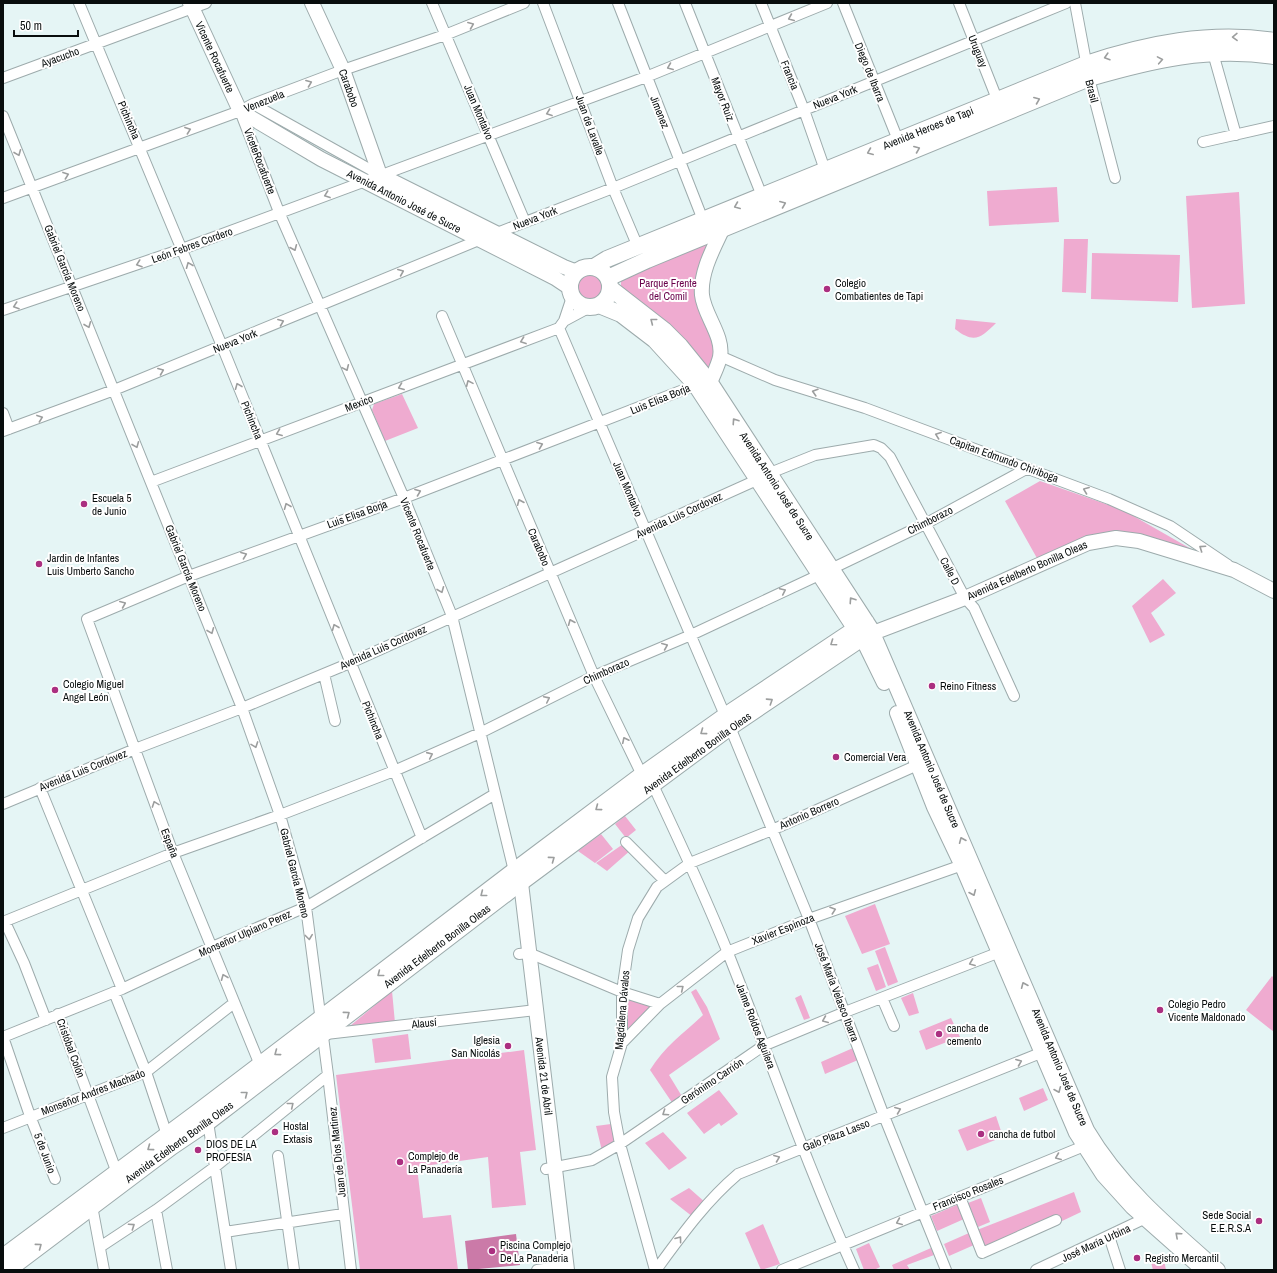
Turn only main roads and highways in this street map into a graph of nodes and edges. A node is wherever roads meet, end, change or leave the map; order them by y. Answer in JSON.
{"nodes":[{"id":1,"x":312,"y":3,"type":"edge"},
{"id":2,"x":191,"y":6,"type":"edge"},
{"id":3,"x":1274,"y":41,"type":"edge"},
{"id":4,"x":1274,"y":56,"type":"edge"},
{"id":5,"x":1087,"y":71,"type":"junction"},
{"id":6,"x":240,"y":110,"type":"joint"},
{"id":7,"x":380,"y":175,"type":"joint"},
{"id":8,"x":722,"y":230,"type":"junction"},
{"id":9,"x":594,"y":267,"type":"junction"},
{"id":10,"x":626,"y":269,"type":"junction"},
{"id":11,"x":577,"y":272,"type":"junction"},
{"id":12,"x":613,"y":287,"type":"junction"},
{"id":13,"x":571,"y":292,"type":"junction"},
{"id":14,"x":595,"y":306,"type":"junction"},
{"id":15,"x":703,"y":384,"type":"junction"},
{"id":16,"x":1234,"y":570,"type":"joint"},
{"id":17,"x":1274,"y":591,"type":"edge"},
{"id":18,"x":864,"y":630,"type":"junction"},
{"id":19,"x":515,"y":881,"type":"junction"},
{"id":20,"x":321,"y":1027,"type":"junction"},
{"id":21,"x":1150,"y":1216,"type":"junction"},
{"id":22,"x":12,"y":1266,"type":"edge"},
{"id":23,"x":561,"y":1269,"type":"edge"},
{"id":24,"x":1203,"y":1270,"type":"edge"},
{"id":25,"x":1218,"y":1270,"type":"edge"}],
"edges":[{"from":1,"to":7,"type":"main road","name":"Carabobo"},
{"from":2,"to":6,"type":"main road","name":"Vicente Rocafuerte"},
{"from":3,"to":5,"type":"main road","name":"Avenida Heroes de Tapi","one_way":true},
{"from":5,"to":4,"type":"main road","name":"Avenida Heroes de Tapi","one_way":true},
{"from":8,"to":5,"type":"main road","name":"Avenida Heroes de Tapi","one_way":true},
{"from":5,"to":9,"type":"main road","name":"Avenida Heroes de Tapi","one_way":true},
{"from":6,"to":13,"type":"main road","name":"Avenida Antonio José de Sucre"},
{"from":7,"to":11,"type":"main road","name":"Avenida Antonio José de Sucre"},
{"from":8,"to":10,"type":"main road","name":"Avenida Heroes de Tapi"},
{"from":8,"to":15,"type":"main road"},
{"from":9,"to":11,"type":"main road"},
{"from":9,"to":12,"type":"main road"},
{"from":10,"to":12,"type":"main road","name":"Avenida Heroes de Tapi"},
{"from":10,"to":12,"type":"main road"},
{"from":11,"to":13,"type":"main road"},
{"from":12,"to":14,"type":"main road"},
{"from":15,"to":12,"type":"main road","name":"Avenida Antonio José de Sucre","one_way":true},
{"from":13,"to":14,"type":"main road"},
{"from":14,"to":15,"type":"main road","name":"Avenida Antonio José de Sucre"},
{"from":15,"to":18,"type":"main road","name":"Avenida Antonio José de Sucre"},
{"from":16,"to":17,"type":"main road","name":"Capitan Edmundo Chiriboga"},
{"from":16,"to":18,"type":"main road","name":"Avenida Edelberto Bonilla Oleas"},
{"from":18,"to":19,"type":"main road","name":"Avenida Edelberto Bonilla Oleas"},
{"from":18,"to":21,"type":"main road","name":"Avenida Antonio José de Sucre"},
{"from":19,"to":20,"type":"main road","name":"Avenida Edelberto Bonilla Oleas"},
{"from":19,"to":23,"type":"main road","name":"Avenida 21 de Abril"},
{"from":22,"to":20,"type":"main road","name":"Avenida Edelberto Bonilla Oleas","one_way":true},
{"from":20,"to":22,"type":"main road","name":"Avenida Edelberto Bonilla Oleas","one_way":true},
{"from":21,"to":24,"type":"main road","name":"Avenida Antonio José de Sucre"},
{"from":25,"to":21,"type":"main road","name":"Avenida Antonio José de Sucre","one_way":true}]}
